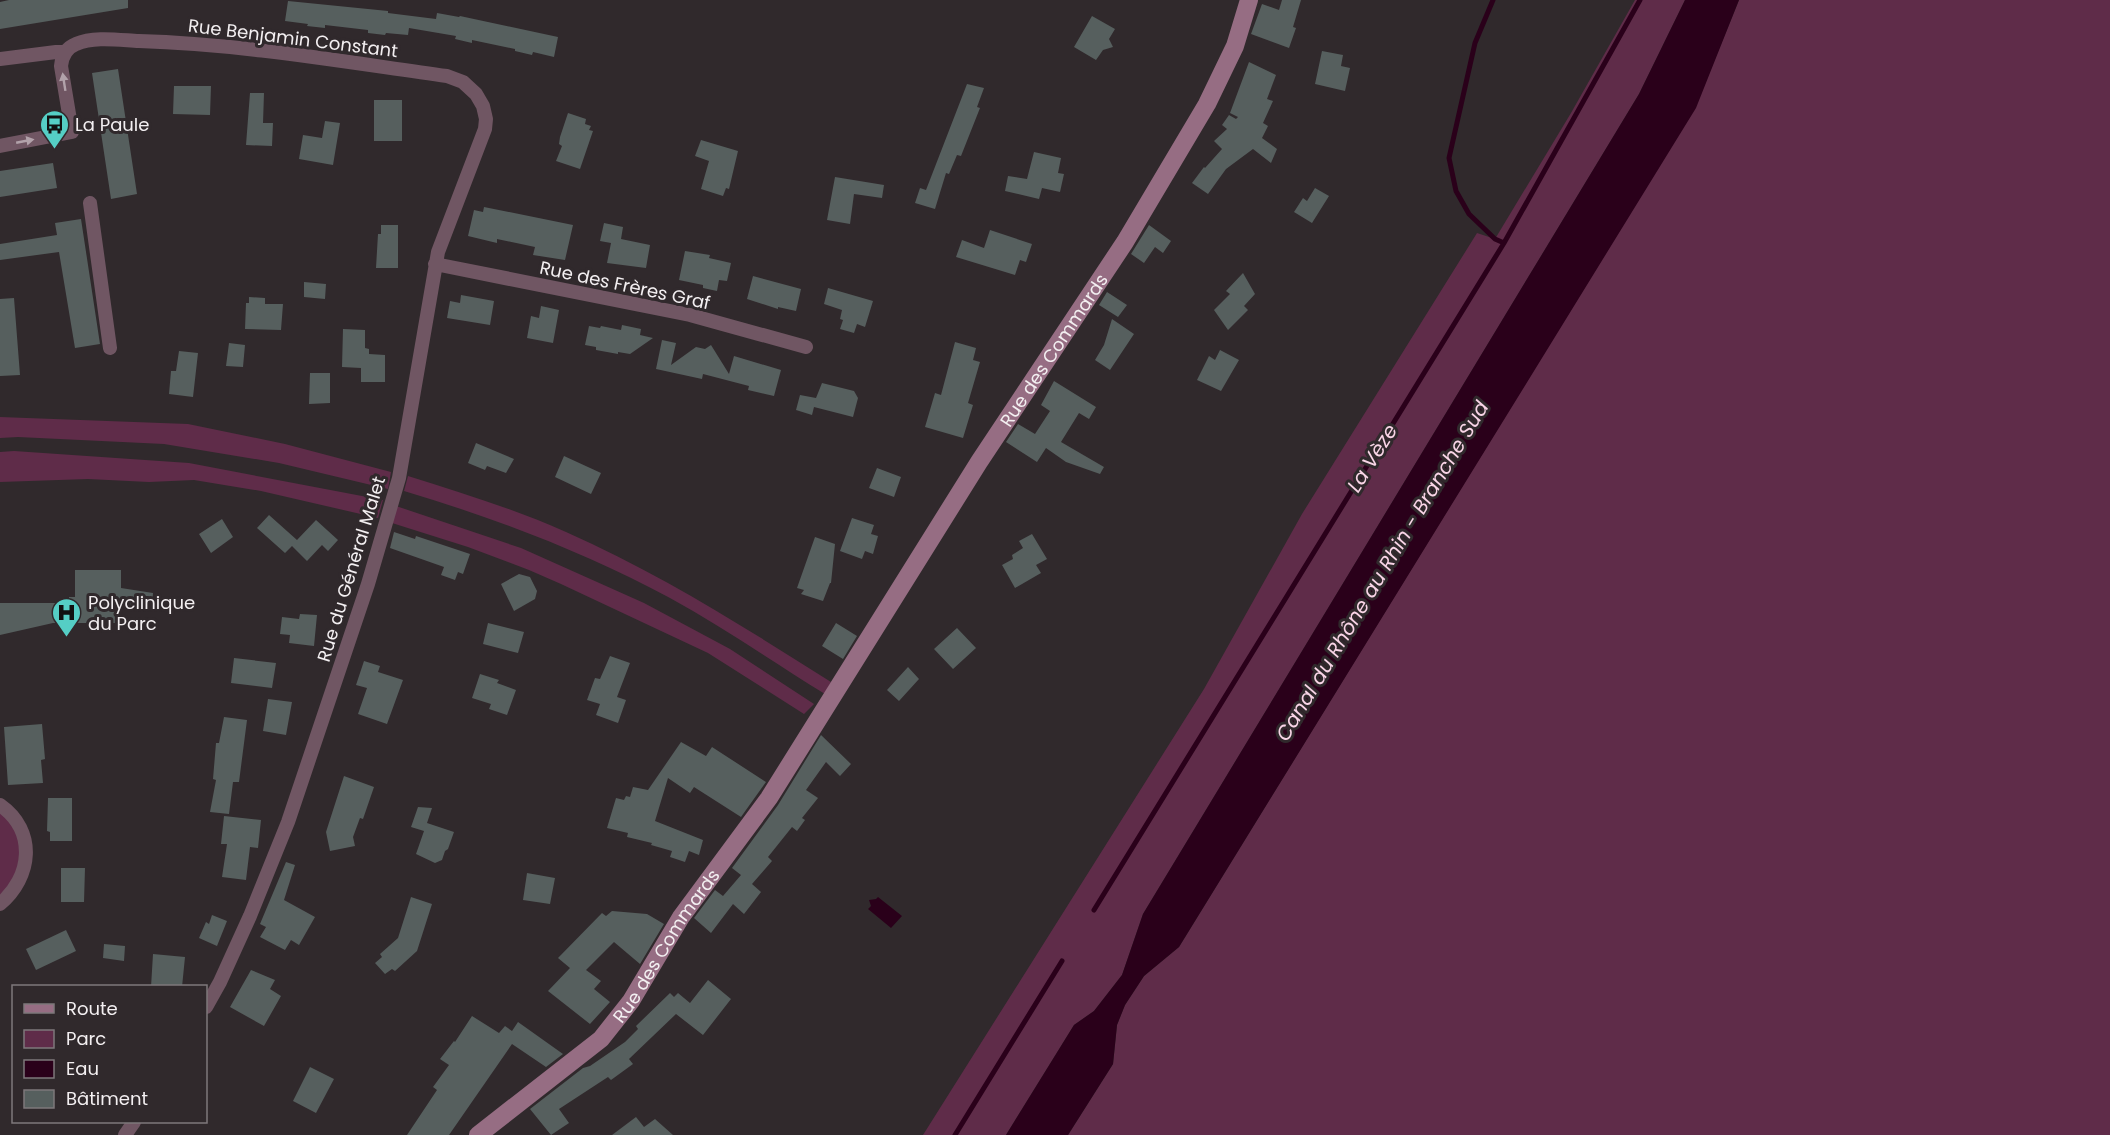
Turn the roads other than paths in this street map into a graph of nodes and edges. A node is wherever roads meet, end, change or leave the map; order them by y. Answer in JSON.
{"nodes":[{"id":1,"x":1249,"y":0,"type":"edge"},
{"id":2,"x":66,"y":52,"type":"junction"},
{"id":3,"x":0,"y":59,"type":"edge"},
{"id":4,"x":485,"y":129,"type":"joint"},
{"id":5,"x":0,"y":146,"type":"edge"},
{"id":6,"x":90,"y":203,"type":"dead end"},
{"id":7,"x":435,"y":264,"type":"junction"},
{"id":8,"x":806,"y":347,"type":"dead end"},
{"id":9,"x":110,"y":348,"type":"dead end"},
{"id":10,"x":0,"y":805,"type":"edge"},
{"id":11,"x":0,"y":904,"type":"edge"},
{"id":12,"x":207,"y":1005,"type":"edge"},
{"id":13,"x":478,"y":1135,"type":"edge"}],
"edges":[{"from":1,"to":13,"type":"street","name":"Rue des Commards"},
{"from":2,"to":3,"type":"street","name":"Rue Benjamin Constant"},
{"from":2,"to":4,"type":"street","name":"Rue Benjamin Constant"},
{"from":5,"to":2,"type":"street","one_way":true},
{"from":4,"to":7,"type":"street","name":"Rue du Général Malet"},
{"from":6,"to":9,"type":"street"},
{"from":7,"to":8,"type":"street","name":"Rue des Frères Graf"},
{"from":7,"to":12,"type":"street","name":"Rue du Général Malet"},
{"from":10,"to":11,"type":"street"}]}
